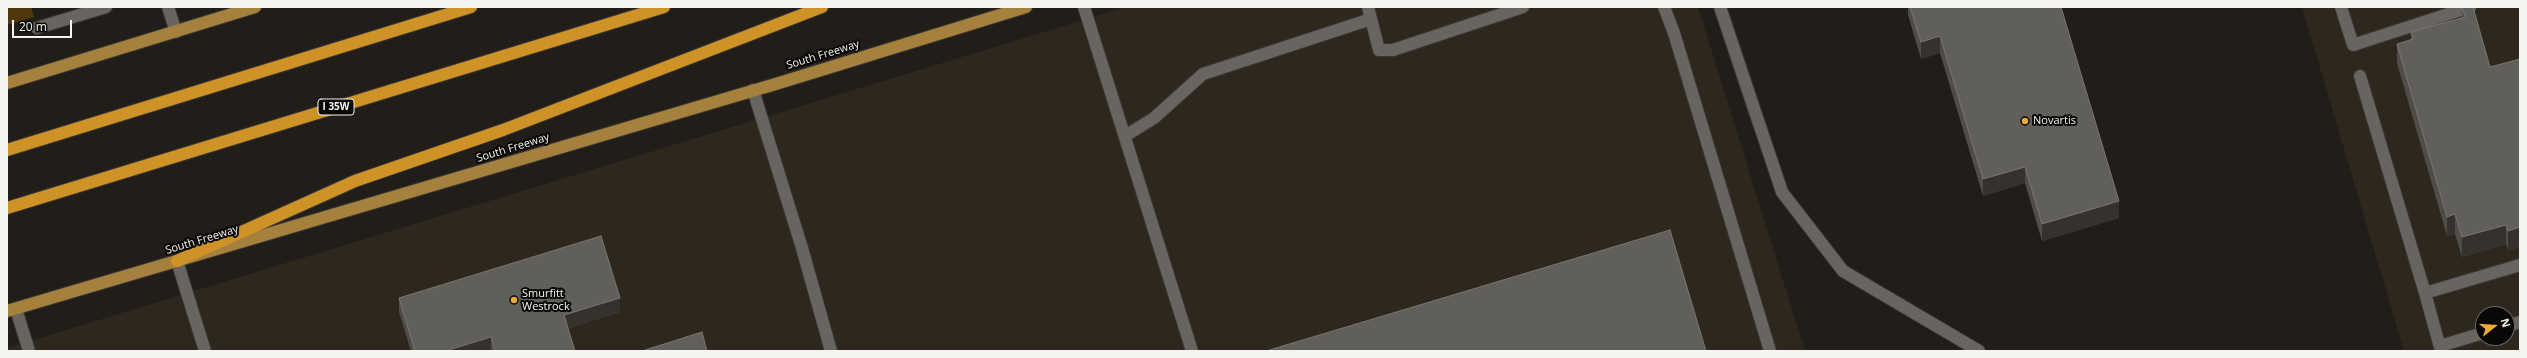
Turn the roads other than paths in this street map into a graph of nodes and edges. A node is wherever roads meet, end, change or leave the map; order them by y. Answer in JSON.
{"nodes":[{"id":1,"x":106,"y":7,"type":"edge"},
{"id":2,"x":168,"y":7,"type":"edge"},
{"id":3,"x":255,"y":7,"type":"edge"},
{"id":4,"x":470,"y":7,"type":"edge"},
{"id":5,"x":664,"y":7,"type":"edge"},
{"id":6,"x":822,"y":7,"type":"edge"},
{"id":7,"x":1026,"y":7,"type":"edge"},
{"id":8,"x":1084,"y":7,"type":"edge"},
{"id":9,"x":1368,"y":7,"type":"edge"},
{"id":10,"x":1523,"y":7,"type":"edge"},
{"id":11,"x":1664,"y":7,"type":"edge"},
{"id":12,"x":1720,"y":7,"type":"edge"},
{"id":13,"x":2342,"y":7,"type":"edge"},
{"id":14,"x":2470,"y":7,"type":"edge"},
{"id":15,"x":1371,"y":19,"type":"junction"},
{"id":16,"x":37,"y":28,"type":"dead end"},
{"id":17,"x":176,"y":32,"type":"junction"},
{"id":18,"x":2360,"y":76,"type":"dead end"},
{"id":19,"x":7,"y":83,"type":"edge"},
{"id":20,"x":753,"y":90,"type":"junction"},
{"id":21,"x":1125,"y":136,"type":"junction"},
{"id":22,"x":7,"y":150,"type":"edge"},
{"id":23,"x":7,"y":208,"type":"edge"},
{"id":24,"x":177,"y":261,"type":"junction"},
{"id":25,"x":2520,"y":265,"type":"edge"},
{"id":26,"x":2425,"y":293,"type":"junction"},
{"id":27,"x":11,"y":310,"type":"edge"},
{"id":28,"x":2475,"y":336,"type":"edge"},
{"id":29,"x":2441,"y":348,"type":"edge"},
{"id":30,"x":29,"y":351,"type":"edge"},
{"id":31,"x":205,"y":351,"type":"edge"},
{"id":32,"x":831,"y":351,"type":"edge"},
{"id":33,"x":1192,"y":351,"type":"edge"},
{"id":34,"x":1770,"y":351,"type":"edge"},
{"id":35,"x":1979,"y":351,"type":"edge"}],
"edges":[{"from":1,"to":16,"type":"street"},
{"from":2,"to":17,"type":"street"},
{"from":3,"to":17,"type":"main road"},
{"from":4,"to":22,"type":"highway"},
{"from":5,"to":23,"type":"highway","number":"I 35W"},
{"from":6,"to":24,"type":"highway"},
{"from":7,"to":20,"type":"main road","name":"South Freeway"},
{"from":8,"to":21,"type":"street"},
{"from":9,"to":15,"type":"street"},
{"from":10,"to":15,"type":"street"},
{"from":11,"to":34,"type":"street"},
{"from":12,"to":35,"type":"street"},
{"from":13,"to":14,"type":"street"},
{"from":15,"to":21,"type":"street"},
{"from":17,"to":19,"type":"main road"},
{"from":18,"to":26,"type":"street"},
{"from":20,"to":24,"type":"main road","name":"South Freeway"},
{"from":20,"to":32,"type":"street"},
{"from":21,"to":33,"type":"street"},
{"from":24,"to":27,"type":"main road","name":"South Freeway"},
{"from":24,"to":31,"type":"street"},
{"from":25,"to":26,"type":"street"},
{"from":26,"to":29,"type":"street"},
{"from":27,"to":30,"type":"street"},
{"from":28,"to":29,"type":"street"}]}
